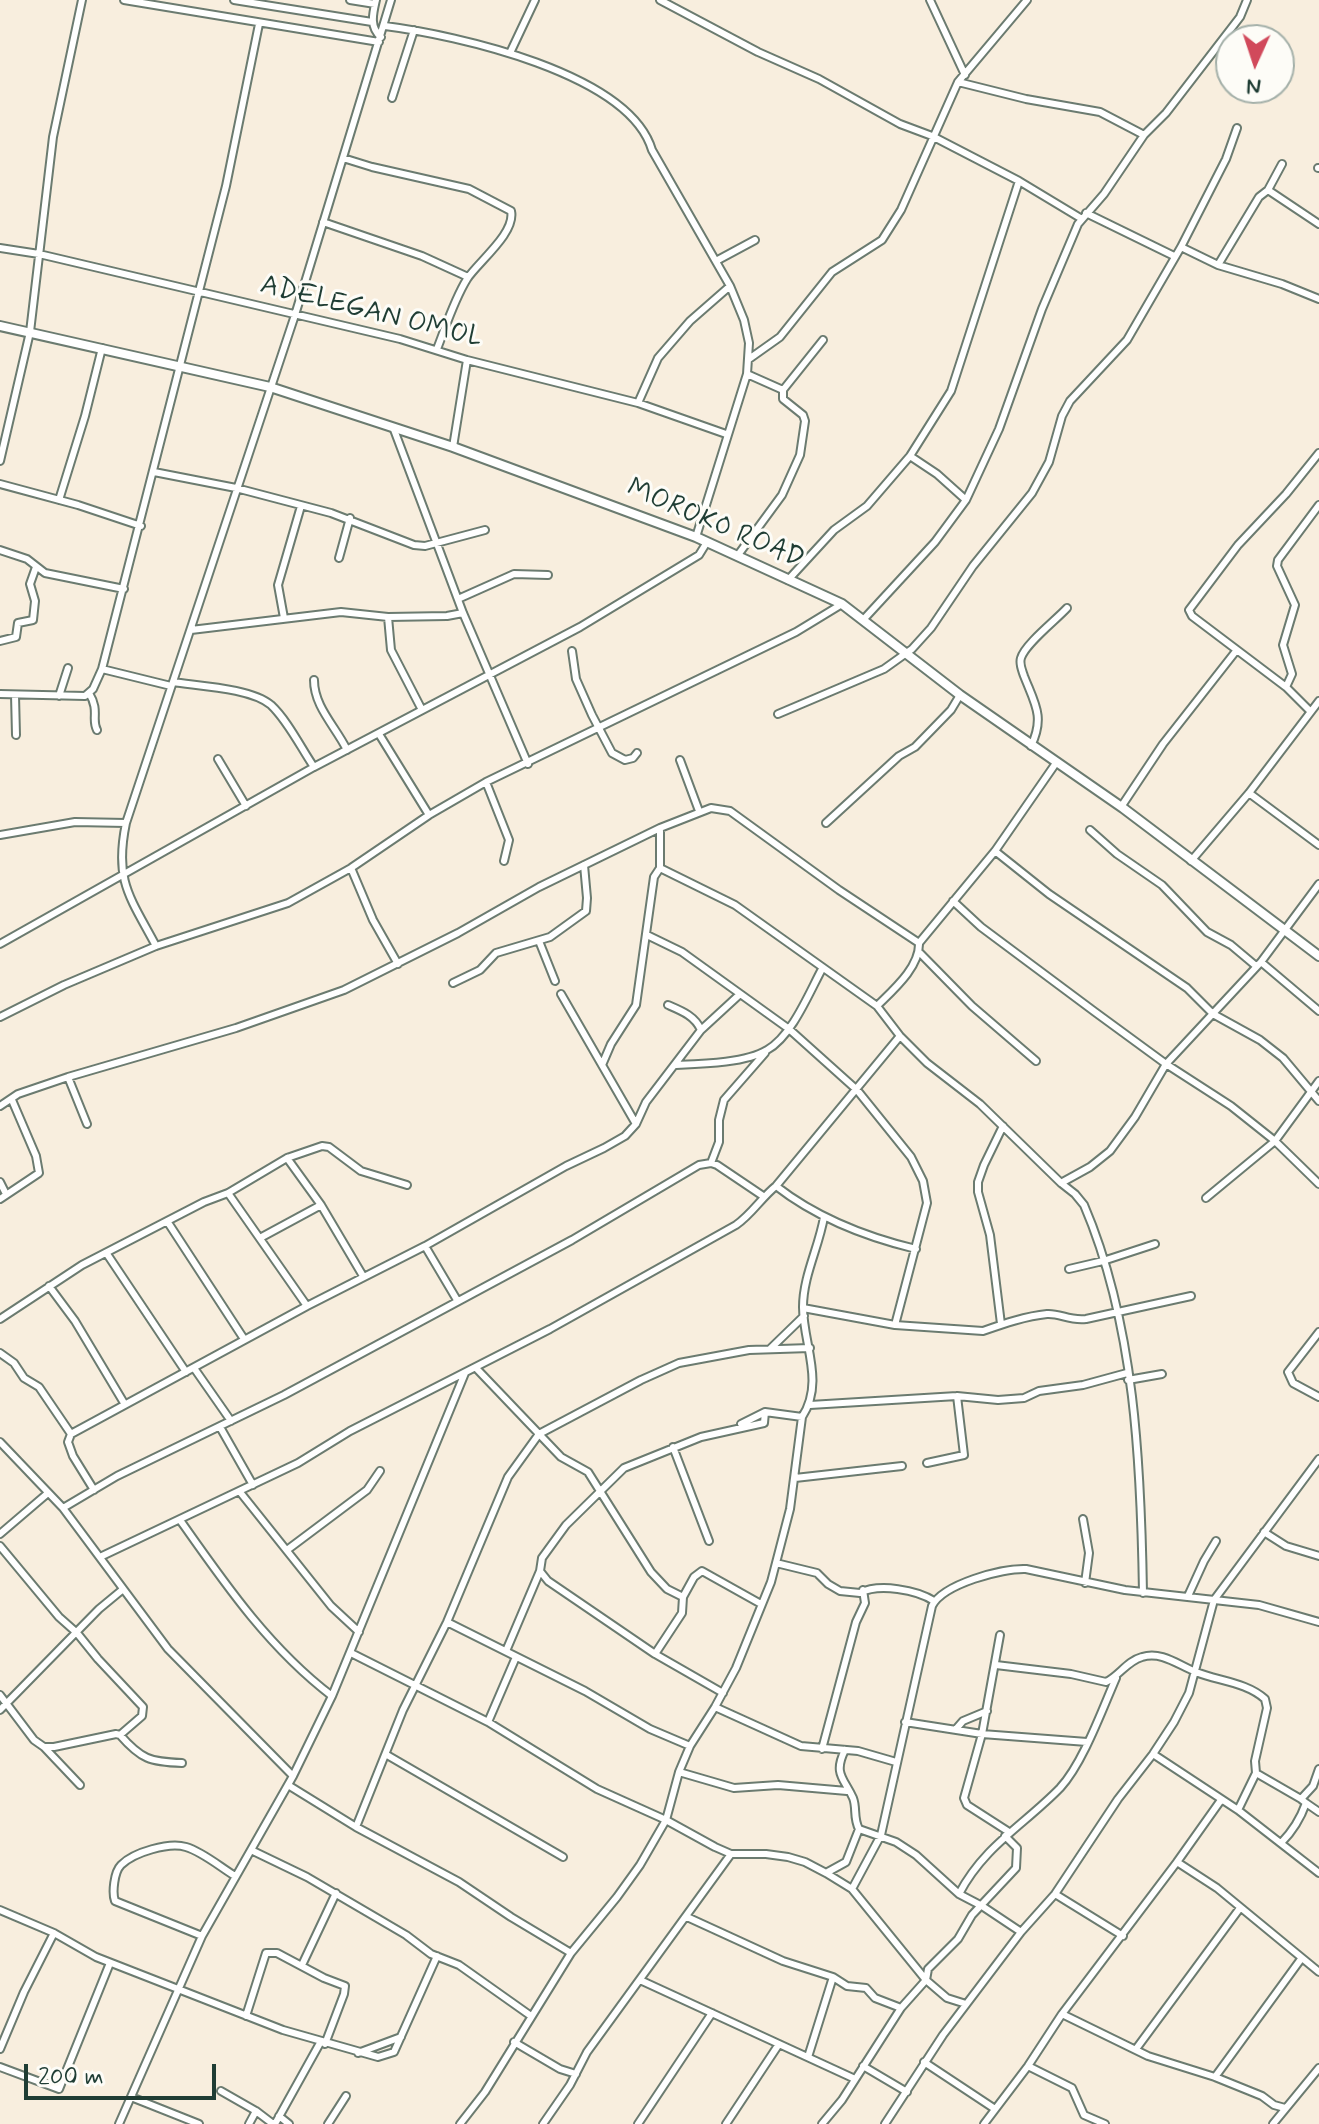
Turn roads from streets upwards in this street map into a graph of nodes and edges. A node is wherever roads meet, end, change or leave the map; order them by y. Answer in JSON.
{"nodes":[{"id":1,"x":82,"y":0,"type":"edge"},
{"id":2,"x":124,"y":0,"type":"edge"},
{"id":3,"x":234,"y":0,"type":"edge"},
{"id":4,"x":315,"y":0,"type":"edge"},
{"id":5,"x":350,"y":0,"type":"edge"},
{"id":6,"x":391,"y":0,"type":"edge"},
{"id":7,"x":535,"y":0,"type":"edge"},
{"id":8,"x":660,"y":0,"type":"edge"},
{"id":9,"x":930,"y":0,"type":"edge"},
{"id":10,"x":1027,"y":0,"type":"edge"},
{"id":11,"x":1247,"y":0,"type":"edge"},
{"id":12,"x":375,"y":2,"type":"edge"},
{"id":13,"x":264,"y":3,"type":"edge"},
{"id":14,"x":313,"y":11,"type":"junction"},
{"id":15,"x":372,"y":22,"type":"junction"},
{"id":16,"x":259,"y":24,"type":"junction"},
{"id":17,"x":385,"y":26,"type":"junction"},
{"id":18,"x":414,"y":30,"type":"junction"},
{"id":19,"x":380,"y":39,"type":"junction"},
{"id":20,"x":510,"y":53,"type":"junction"},
{"id":21,"x":965,"y":75,"type":"junction"},
{"id":22,"x":958,"y":82,"type":"junction"},
{"id":23,"x":392,"y":98,"type":"dead end"},
{"id":24,"x":1237,"y":128,"type":"dead end"},
{"id":25,"x":1144,"y":135,"type":"junction"},
{"id":26,"x":932,"y":136,"type":"junction"},
{"id":27,"x":343,"y":158,"type":"junction"},
{"id":28,"x":1282,"y":164,"type":"dead end"},
{"id":29,"x":1019,"y":181,"type":"junction"},
{"id":30,"x":1268,"y":190,"type":"junction"},
{"id":31,"x":1084,"y":216,"type":"junction"},
{"id":32,"x":323,"y":222,"type":"junction"},
{"id":33,"x":1319,"y":224,"type":"edge"},
{"id":34,"x":755,"y":240,"type":"dead end"},
{"id":35,"x":1181,"y":247,"type":"junction"},
{"id":36,"x":0,"y":248,"type":"edge"},
{"id":37,"x":39,"y":254,"type":"junction"},
{"id":38,"x":1174,"y":256,"type":"junction"},
{"id":39,"x":716,"y":261,"type":"junction"},
{"id":40,"x":1218,"y":265,"type":"junction"},
{"id":41,"x":468,"y":277,"type":"junction"},
{"id":42,"x":730,"y":286,"type":"junction"},
{"id":43,"x":198,"y":292,"type":"junction"},
{"id":44,"x":1319,"y":299,"type":"edge"},
{"id":45,"x":295,"y":315,"type":"junction"},
{"id":46,"x":0,"y":326,"type":"edge"},
{"id":47,"x":30,"y":332,"type":"junction"},
{"id":48,"x":823,"y":340,"type":"dead end"},
{"id":49,"x":102,"y":348,"type":"junction"},
{"id":50,"x":437,"y":349,"type":"junction"},
{"id":51,"x":749,"y":359,"type":"junction"},
{"id":52,"x":467,"y":360,"type":"junction"},
{"id":53,"x":180,"y":365,"type":"junction"},
{"id":54,"x":747,"y":374,"type":"junction"},
{"id":55,"x":270,"y":387,"type":"junction"},
{"id":56,"x":783,"y":390,"type":"junction"},
{"id":57,"x":638,"y":403,"type":"junction"},
{"id":58,"x":393,"y":427,"type":"junction"},
{"id":59,"x":726,"y":434,"type":"junction"},
{"id":60,"x":453,"y":447,"type":"junction"},
{"id":61,"x":1319,"y":453,"type":"edge"},
{"id":62,"x":910,"y":456,"type":"junction"},
{"id":63,"x":0,"y":461,"type":"edge"},
{"id":64,"x":154,"y":472,"type":"junction"},
{"id":65,"x":0,"y":484,"type":"edge"},
{"id":66,"x":236,"y":488,"type":"junction"},
{"id":67,"x":59,"y":500,"type":"junction"},
{"id":68,"x":966,"y":500,"type":"junction"},
{"id":69,"x":1319,"y":505,"type":"edge"},
{"id":70,"x":301,"y":506,"type":"junction"},
{"id":71,"x":350,"y":518,"type":"junction"},
{"id":72,"x":141,"y":526,"type":"junction"},
{"id":73,"x":485,"y":530,"type":"dead end"},
{"id":74,"x":696,"y":537,"type":"junction"},
{"id":75,"x":438,"y":542,"type":"junction"},
{"id":76,"x":707,"y":542,"type":"junction"},
{"id":77,"x":0,"y":550,"type":"edge"},
{"id":78,"x":738,"y":555,"type":"junction"},
{"id":79,"x":339,"y":558,"type":"dead end"},
{"id":80,"x":36,"y":567,"type":"junction"},
{"id":81,"x":548,"y":575,"type":"dead end"},
{"id":82,"x":788,"y":580,"type":"junction"},
{"id":83,"x":124,"y":589,"type":"junction"},
{"id":84,"x":458,"y":599,"type":"junction"},
{"id":85,"x":842,"y":604,"type":"junction"},
{"id":86,"x":1067,"y":608,"type":"dead end"},
{"id":87,"x":463,"y":613,"type":"junction"},
{"id":88,"x":388,"y":617,"type":"junction"},
{"id":89,"x":284,"y":618,"type":"junction"},
{"id":90,"x":863,"y":620,"type":"junction"},
{"id":91,"x":191,"y":630,"type":"junction"},
{"id":92,"x":0,"y":641,"type":"edge"},
{"id":93,"x":572,"y":651,"type":"dead end"},
{"id":94,"x":1236,"y":651,"type":"junction"},
{"id":95,"x":904,"y":652,"type":"junction"},
{"id":96,"x":68,"y":668,"type":"dead end"},
{"id":97,"x":102,"y":669,"type":"junction"},
{"id":98,"x":489,"y":674,"type":"junction"},
{"id":99,"x":314,"y":680,"type":"dead end"},
{"id":100,"x":172,"y":684,"type":"junction"},
{"id":101,"x":1286,"y":687,"type":"junction"},
{"id":102,"x":89,"y":693,"type":"junction"},
{"id":103,"x":0,"y":694,"type":"edge"},
{"id":104,"x":15,"y":695,"type":"junction"},
{"id":105,"x":960,"y":695,"type":"junction"},
{"id":106,"x":59,"y":696,"type":"junction"},
{"id":107,"x":1319,"y":701,"type":"edge"},
{"id":108,"x":422,"y":710,"type":"junction"},
{"id":109,"x":1310,"y":711,"type":"junction"},
{"id":110,"x":778,"y":714,"type":"dead end"},
{"id":111,"x":599,"y":729,"type":"junction"},
{"id":112,"x":97,"y":730,"type":"dead end"},
{"id":113,"x":379,"y":734,"type":"junction"},
{"id":114,"x":16,"y":735,"type":"dead end"},
{"id":115,"x":1031,"y":746,"type":"junction"},
{"id":116,"x":347,"y":750,"type":"junction"},
{"id":117,"x":637,"y":753,"type":"dead end"},
{"id":118,"x":218,"y":759,"type":"dead end"},
{"id":119,"x":680,"y":760,"type":"dead end"},
{"id":120,"x":1056,"y":763,"type":"junction"},
{"id":121,"x":528,"y":764,"type":"junction"},
{"id":122,"x":314,"y":767,"type":"junction"},
{"id":123,"x":486,"y":782,"type":"junction"},
{"id":124,"x":1249,"y":793,"type":"junction"},
{"id":125,"x":246,"y":806,"type":"junction"},
{"id":126,"x":1121,"y":807,"type":"junction"},
{"id":127,"x":699,"y":811,"type":"junction"},
{"id":128,"x":429,"y":815,"type":"junction"},
{"id":129,"x":126,"y":823,"type":"junction"},
{"id":130,"x":826,"y":823,"type":"dead end"},
{"id":131,"x":660,"y":828,"type":"junction"},
{"id":132,"x":1090,"y":830,"type":"dead end"},
{"id":133,"x":0,"y":835,"type":"edge"},
{"id":134,"x":1319,"y":845,"type":"edge"},
{"id":135,"x":995,"y":851,"type":"junction"},
{"id":136,"x":504,"y":861,"type":"dead end"},
{"id":137,"x":1191,"y":861,"type":"junction"},
{"id":138,"x":584,"y":865,"type":"junction"},
{"id":139,"x":351,"y":868,"type":"junction"},
{"id":140,"x":660,"y":868,"type":"junction"},
{"id":141,"x":122,"y":875,"type":"junction"},
{"id":142,"x":1319,"y":884,"type":"edge"},
{"id":143,"x":953,"y":901,"type":"junction"},
{"id":144,"x":1285,"y":932,"type":"junction"},
{"id":145,"x":647,"y":935,"type":"junction"},
{"id":146,"x":539,"y":941,"type":"junction"},
{"id":147,"x":919,"y":943,"type":"junction"},
{"id":148,"x":0,"y":944,"type":"edge"},
{"id":149,"x":156,"y":946,"type":"junction"},
{"id":150,"x":919,"y":952,"type":"junction"},
{"id":151,"x":1319,"y":956,"type":"edge"},
{"id":152,"x":398,"y":964,"type":"junction"},
{"id":153,"x":1258,"y":964,"type":"junction"},
{"id":154,"x":822,"y":969,"type":"junction"},
{"id":155,"x":555,"y":981,"type":"dead end"},
{"id":156,"x":453,"y":983,"type":"dead end"},
{"id":157,"x":561,"y":994,"type":"dead end"},
{"id":158,"x":739,"y":995,"type":"junction"},
{"id":159,"x":668,"y":1005,"type":"dead end"},
{"id":160,"x":877,"y":1006,"type":"junction"},
{"id":161,"x":1319,"y":1011,"type":"edge"},
{"id":162,"x":1213,"y":1014,"type":"junction"},
{"id":163,"x":0,"y":1017,"type":"edge"},
{"id":164,"x":789,"y":1029,"type":"junction"},
{"id":165,"x":701,"y":1030,"type":"junction"},
{"id":166,"x":900,"y":1036,"type":"junction"},
{"id":167,"x":767,"y":1050,"type":"junction"},
{"id":168,"x":1036,"y":1061,"type":"dead end"},
{"id":169,"x":1166,"y":1064,"type":"junction"},
{"id":170,"x":602,"y":1065,"type":"junction"},
{"id":171,"x":675,"y":1065,"type":"junction"},
{"id":172,"x":68,"y":1077,"type":"junction"},
{"id":173,"x":1319,"y":1081,"type":"edge"},
{"id":174,"x":857,"y":1090,"type":"junction"},
{"id":175,"x":1310,"y":1093,"type":"junction"},
{"id":176,"x":0,"y":1094,"type":"edge"},
{"id":177,"x":12,"y":1100,"type":"junction"},
{"id":178,"x":1319,"y":1101,"type":"edge"},
{"id":179,"x":2,"y":1105,"type":"edge"},
{"id":180,"x":640,"y":1112,"type":"junction"},
{"id":181,"x":629,"y":1113,"type":"junction"},
{"id":182,"x":87,"y":1124,"type":"dead end"},
{"id":183,"x":636,"y":1124,"type":"junction"},
{"id":184,"x":1003,"y":1126,"type":"junction"},
{"id":185,"x":1275,"y":1141,"type":"junction"},
{"id":186,"x":287,"y":1158,"type":"junction"},
{"id":187,"x":711,"y":1163,"type":"junction"},
{"id":188,"x":0,"y":1182,"type":"edge"},
{"id":189,"x":1061,"y":1183,"type":"junction"},
{"id":190,"x":1319,"y":1184,"type":"edge"},
{"id":191,"x":407,"y":1185,"type":"dead end"},
{"id":192,"x":776,"y":1186,"type":"junction"},
{"id":193,"x":228,"y":1193,"type":"junction"},
{"id":194,"x":3,"y":1196,"type":"edge"},
{"id":195,"x":763,"y":1196,"type":"junction"},
{"id":196,"x":1206,"y":1198,"type":"dead end"},
{"id":197,"x":321,"y":1205,"type":"junction"},
{"id":198,"x":824,"y":1217,"type":"junction"},
{"id":199,"x":167,"y":1221,"type":"junction"},
{"id":200,"x":260,"y":1238,"type":"junction"},
{"id":201,"x":1155,"y":1244,"type":"dead end"},
{"id":202,"x":425,"y":1246,"type":"junction"},
{"id":203,"x":916,"y":1249,"type":"junction"},
{"id":204,"x":107,"y":1254,"type":"junction"},
{"id":205,"x":1103,"y":1261,"type":"junction"},
{"id":206,"x":1069,"y":1269,"type":"dead end"},
{"id":207,"x":363,"y":1276,"type":"junction"},
{"id":208,"x":49,"y":1286,"type":"junction"},
{"id":209,"x":1191,"y":1296,"type":"dead end"},
{"id":210,"x":457,"y":1300,"type":"junction"},
{"id":211,"x":307,"y":1306,"type":"junction"},
{"id":212,"x":1117,"y":1310,"type":"junction"},
{"id":213,"x":803,"y":1312,"type":"junction"},
{"id":214,"x":0,"y":1319,"type":"edge"},
{"id":215,"x":1001,"y":1324,"type":"junction"},
{"id":216,"x":895,"y":1325,"type":"junction"},
{"id":217,"x":1319,"y":1332,"type":"edge"},
{"id":218,"x":244,"y":1339,"type":"junction"},
{"id":219,"x":810,"y":1348,"type":"junction"},
{"id":220,"x":770,"y":1349,"type":"junction"},
{"id":221,"x":0,"y":1353,"type":"edge"},
{"id":222,"x":194,"y":1368,"type":"junction"},
{"id":223,"x":476,"y":1368,"type":"junction"},
{"id":224,"x":186,"y":1372,"type":"junction"},
{"id":225,"x":465,"y":1373,"type":"junction"},
{"id":226,"x":1162,"y":1374,"type":"dead end"},
{"id":227,"x":1128,"y":1376,"type":"junction"},
{"id":228,"x":957,"y":1396,"type":"junction"},
{"id":229,"x":1319,"y":1397,"type":"edge"},
{"id":230,"x":124,"y":1403,"type":"junction"},
{"id":231,"x":810,"y":1405,"type":"junction"},
{"id":232,"x":802,"y":1417,"type":"junction"},
{"id":233,"x":231,"y":1421,"type":"junction"},
{"id":234,"x":220,"y":1427,"type":"junction"},
{"id":235,"x":71,"y":1434,"type":"junction"},
{"id":236,"x":539,"y":1434,"type":"junction"},
{"id":237,"x":0,"y":1442,"type":"edge"},
{"id":238,"x":673,"y":1447,"type":"junction"},
{"id":239,"x":1319,"y":1459,"type":"edge"},
{"id":240,"x":927,"y":1463,"type":"dead end"},
{"id":241,"x":902,"y":1466,"type":"dead end"},
{"id":242,"x":380,"y":1471,"type":"dead end"},
{"id":243,"x":1308,"y":1473,"type":"junction"},
{"id":244,"x":1319,"y":1477,"type":"edge"},
{"id":245,"x":795,"y":1478,"type":"junction"},
{"id":246,"x":253,"y":1485,"type":"junction"},
{"id":247,"x":94,"y":1490,"type":"junction"},
{"id":248,"x":599,"y":1490,"type":"junction"},
{"id":249,"x":240,"y":1492,"type":"junction"},
{"id":250,"x":48,"y":1493,"type":"junction"},
{"id":251,"x":63,"y":1508,"type":"junction"},
{"id":252,"x":1083,"y":1519,"type":"dead end"},
{"id":253,"x":180,"y":1520,"type":"junction"},
{"id":254,"x":1264,"y":1532,"type":"junction"},
{"id":255,"x":0,"y":1534,"type":"edge"},
{"id":256,"x":709,"y":1541,"type":"dead end"},
{"id":257,"x":1216,"y":1541,"type":"dead end"},
{"id":258,"x":0,"y":1546,"type":"edge"},
{"id":259,"x":287,"y":1550,"type":"junction"},
{"id":260,"x":1319,"y":1556,"type":"edge"},
{"id":261,"x":100,"y":1557,"type":"junction"},
{"id":262,"x":776,"y":1563,"type":"junction"},
{"id":263,"x":540,"y":1571,"type":"junction"},
{"id":264,"x":548,"y":1581,"type":"junction"},
{"id":265,"x":1085,"y":1583,"type":"junction"},
{"id":266,"x":533,"y":1588,"type":"junction"},
{"id":267,"x":122,"y":1590,"type":"junction"},
{"id":268,"x":863,"y":1590,"type":"junction"},
{"id":269,"x":1143,"y":1593,"type":"junction"},
{"id":270,"x":1188,"y":1596,"type":"junction"},
{"id":271,"x":683,"y":1597,"type":"junction"},
{"id":272,"x":1214,"y":1600,"type":"junction"},
{"id":273,"x":934,"y":1601,"type":"junction"},
{"id":274,"x":761,"y":1604,"type":"junction"},
{"id":275,"x":447,"y":1622,"type":"junction"},
{"id":276,"x":1319,"y":1622,"type":"edge"},
{"id":277,"x":359,"y":1632,"type":"junction"},
{"id":278,"x":77,"y":1633,"type":"junction"},
{"id":279,"x":1000,"y":1635,"type":"dead end"},
{"id":280,"x":506,"y":1651,"type":"junction"},
{"id":281,"x":351,"y":1653,"type":"junction"},
{"id":282,"x":655,"y":1654,"type":"junction"},
{"id":283,"x":516,"y":1657,"type":"junction"},
{"id":284,"x":996,"y":1665,"type":"junction"},
{"id":285,"x":1119,"y":1671,"type":"junction"},
{"id":286,"x":1196,"y":1672,"type":"junction"},
{"id":287,"x":415,"y":1687,"type":"junction"},
{"id":288,"x":723,"y":1693,"type":"junction"},
{"id":289,"x":0,"y":1695,"type":"edge"},
{"id":290,"x":332,"y":1696,"type":"junction"},
{"id":291,"x":8,"y":1705,"type":"junction"},
{"id":292,"x":715,"y":1707,"type":"junction"},
{"id":293,"x":0,"y":1710,"type":"edge"},
{"id":294,"x":987,"y":1711,"type":"junction"},
{"id":295,"x":488,"y":1722,"type":"junction"},
{"id":296,"x":905,"y":1722,"type":"junction"},
{"id":297,"x":956,"y":1729,"type":"junction"},
{"id":298,"x":982,"y":1734,"type":"junction"},
{"id":299,"x":120,"y":1735,"type":"junction"},
{"id":300,"x":1087,"y":1742,"type":"junction"},
{"id":301,"x":690,"y":1746,"type":"junction"},
{"id":302,"x":44,"y":1747,"type":"junction"},
{"id":303,"x":822,"y":1749,"type":"junction"},
{"id":304,"x":845,"y":1750,"type":"junction"},
{"id":305,"x":1153,"y":1754,"type":"junction"},
{"id":306,"x":387,"y":1755,"type":"junction"},
{"id":307,"x":896,"y":1762,"type":"junction"},
{"id":308,"x":182,"y":1763,"type":"dead end"},
{"id":309,"x":1319,"y":1769,"type":"edge"},
{"id":310,"x":679,"y":1772,"type":"junction"},
{"id":311,"x":1256,"y":1773,"type":"junction"},
{"id":312,"x":293,"y":1776,"type":"junction"},
{"id":313,"x":80,"y":1785,"type":"dead end"},
{"id":314,"x":288,"y":1785,"type":"junction"},
{"id":315,"x":847,"y":1791,"type":"junction"},
{"id":316,"x":1221,"y":1800,"type":"junction"},
{"id":317,"x":1304,"y":1801,"type":"junction"},
{"id":318,"x":1238,"y":1810,"type":"junction"},
{"id":319,"x":1319,"y":1812,"type":"edge"},
{"id":320,"x":666,"y":1820,"type":"junction"},
{"id":321,"x":356,"y":1827,"type":"junction"},
{"id":322,"x":859,"y":1829,"type":"junction"},
{"id":323,"x":1007,"y":1834,"type":"junction"},
{"id":324,"x":881,"y":1835,"type":"junction"},
{"id":325,"x":1281,"y":1843,"type":"junction"},
{"id":326,"x":251,"y":1850,"type":"junction"},
{"id":327,"x":731,"y":1854,"type":"junction"},
{"id":328,"x":563,"y":1857,"type":"dead end"},
{"id":329,"x":1177,"y":1862,"type":"junction"},
{"id":330,"x":826,"y":1873,"type":"junction"},
{"id":331,"x":1319,"y":1873,"type":"edge"},
{"id":332,"x":235,"y":1876,"type":"junction"},
{"id":333,"x":852,"y":1889,"type":"junction"},
{"id":334,"x":336,"y":1893,"type":"junction"},
{"id":335,"x":959,"y":1894,"type":"junction"},
{"id":336,"x":1055,"y":1894,"type":"junction"},
{"id":337,"x":982,"y":1906,"type":"junction"},
{"id":338,"x":1240,"y":1908,"type":"junction"},
{"id":339,"x":0,"y":1910,"type":"edge"},
{"id":340,"x":687,"y":1917,"type":"junction"},
{"id":341,"x":1021,"y":1932,"type":"junction"},
{"id":342,"x":54,"y":1933,"type":"junction"},
{"id":343,"x":202,"y":1936,"type":"junction"},
{"id":344,"x":1123,"y":1936,"type":"junction"},
{"id":345,"x":571,"y":1953,"type":"junction"},
{"id":346,"x":437,"y":1956,"type":"junction"},
{"id":347,"x":1301,"y":1959,"type":"junction"},
{"id":348,"x":110,"y":1963,"type":"junction"},
{"id":349,"x":302,"y":1965,"type":"junction"},
{"id":350,"x":1319,"y":1972,"type":"edge"},
{"id":351,"x":833,"y":1977,"type":"junction"},
{"id":352,"x":640,"y":1980,"type":"junction"},
{"id":353,"x":926,"y":1980,"type":"junction"},
{"id":354,"x":175,"y":1990,"type":"junction"},
{"id":355,"x":966,"y":2004,"type":"junction"},
{"id":356,"x":249,"y":2006,"type":"junction"},
{"id":357,"x":901,"y":2008,"type":"junction"},
{"id":358,"x":712,"y":2013,"type":"junction"},
{"id":359,"x":1062,"y":2014,"type":"junction"},
{"id":360,"x":246,"y":2016,"type":"junction"},
{"id":361,"x":531,"y":2016,"type":"junction"},
{"id":362,"x":264,"y":2023,"type":"junction"},
{"id":363,"x":401,"y":2037,"type":"junction"},
{"id":364,"x":514,"y":2042,"type":"junction"},
{"id":365,"x":322,"y":2043,"type":"junction"},
{"id":366,"x":779,"y":2044,"type":"junction"},
{"id":367,"x":376,"y":2047,"type":"junction"},
{"id":368,"x":0,"y":2049,"type":"edge"},
{"id":369,"x":1136,"y":2049,"type":"junction"},
{"id":370,"x":358,"y":2053,"type":"junction"},
{"id":371,"x":368,"y":2055,"type":"junction"},
{"id":372,"x":808,"y":2057,"type":"junction"},
{"id":373,"x":924,"y":2062,"type":"junction"},
{"id":374,"x":863,"y":2066,"type":"junction"},
{"id":375,"x":1028,"y":2066,"type":"junction"},
{"id":376,"x":0,"y":2067,"type":"edge"},
{"id":377,"x":1319,"y":2068,"type":"edge"},
{"id":378,"x":560,"y":2069,"type":"junction"},
{"id":379,"x":576,"y":2074,"type":"junction"},
{"id":380,"x":1215,"y":2077,"type":"junction"},
{"id":381,"x":855,"y":2079,"type":"junction"},
{"id":382,"x":570,"y":2085,"type":"junction"},
{"id":383,"x":221,"y":2091,"type":"dead end"},
{"id":384,"x":907,"y":2092,"type":"junction"},
{"id":385,"x":346,"y":2096,"type":"dead end"},
{"id":386,"x":131,"y":2097,"type":"junction"},
{"id":387,"x":1285,"y":2108,"type":"junction"},
{"id":388,"x":995,"y":2109,"type":"junction"},
{"id":389,"x":256,"y":2111,"type":"junction"},
{"id":390,"x":279,"y":2116,"type":"junction"},
{"id":391,"x":119,"y":2124,"type":"edge"},
{"id":392,"x":199,"y":2124,"type":"edge"},
{"id":393,"x":249,"y":2124,"type":"edge"},
{"id":394,"x":274,"y":2124,"type":"edge"},
{"id":395,"x":289,"y":2124,"type":"edge"},
{"id":396,"x":328,"y":2124,"type":"edge"},
{"id":397,"x":460,"y":2124,"type":"edge"},
{"id":398,"x":543,"y":2124,"type":"edge"},
{"id":399,"x":638,"y":2124,"type":"edge"},
{"id":400,"x":726,"y":2124,"type":"edge"},
{"id":401,"x":822,"y":2124,"type":"edge"},
{"id":402,"x":885,"y":2124,"type":"edge"},
{"id":403,"x":984,"y":2124,"type":"edge"},
{"id":404,"x":1105,"y":2124,"type":"edge"},
{"id":405,"x":1273,"y":2124,"type":"edge"}],
"edges":[{"from":1,"to":37,"type":"street"},
{"from":2,"to":16,"type":"street"},
{"from":3,"to":13,"type":"street"},
{"from":4,"to":14,"type":"street"},
{"from":5,"to":12,"type":"street"},
{"from":6,"to":17,"type":"street"},
{"from":7,"to":20,"type":"street"},
{"from":8,"to":26,"type":"street"},
{"from":9,"to":21,"type":"street"},
{"from":10,"to":21,"type":"street"},
{"from":11,"to":25,"type":"street"},
{"from":12,"to":15,"type":"street"},
{"from":13,"to":14,"type":"street"},
{"from":14,"to":15,"type":"street"},
{"from":15,"to":19,"type":"street"},
{"from":16,"to":19,"type":"street"},
{"from":16,"to":43,"type":"street"},
{"from":17,"to":18,"type":"street"},
{"from":17,"to":19,"type":"street"},
{"from":18,"to":20,"type":"street"},
{"from":18,"to":23,"type":"street"},
{"from":19,"to":27,"type":"street"},
{"from":20,"to":39,"type":"street"},
{"from":21,"to":22,"type":"street"},
{"from":22,"to":25,"type":"street"},
{"from":22,"to":26,"type":"street"},
{"from":24,"to":35,"type":"street"},
{"from":25,"to":31,"type":"street"},
{"from":26,"to":29,"type":"street"},
{"from":26,"to":51,"type":"street"},
{"from":27,"to":32,"type":"street"},
{"from":27,"to":41,"type":"street"},
{"from":28,"to":30,"type":"street"},
{"from":29,"to":31,"type":"street"},
{"from":29,"to":62,"type":"street"},
{"from":30,"to":33,"type":"street"},
{"from":30,"to":40,"type":"street"},
{"from":31,"to":38,"type":"street"},
{"from":31,"to":68,"type":"street"},
{"from":32,"to":41,"type":"street"},
{"from":32,"to":45,"type":"street"},
{"from":34,"to":39,"type":"street"},
{"from":35,"to":38,"type":"street"},
{"from":35,"to":40,"type":"street"},
{"from":36,"to":37,"type":"street","name":"ADELEGAN OMOL"},
{"from":37,"to":43,"type":"street","name":"ADELEGAN OMOL"},
{"from":37,"to":47,"type":"street"},
{"from":38,"to":95,"type":"street"},
{"from":39,"to":42,"type":"street"},
{"from":40,"to":44,"type":"street"},
{"from":41,"to":50,"type":"street"},
{"from":42,"to":51,"type":"street"},
{"from":42,"to":57,"type":"street"},
{"from":43,"to":45,"type":"street","name":"ADELEGAN OMOL"},
{"from":43,"to":53,"type":"street"},
{"from":45,"to":50,"type":"street","name":"ADELEGAN OMOL"},
{"from":45,"to":55,"type":"street"},
{"from":46,"to":47,"type":"street","name":"MOROKO ROAD"},
{"from":47,"to":49,"type":"street","name":"MOROKO ROAD"},
{"from":47,"to":63,"type":"street"},
{"from":48,"to":56,"type":"street"},
{"from":49,"to":53,"type":"street","name":"MOROKO ROAD"},
{"from":49,"to":67,"type":"street"},
{"from":50,"to":52,"type":"street","name":"ADELEGAN OMOL"},
{"from":51,"to":54,"type":"street"},
{"from":52,"to":57,"type":"street","name":"ADELEGAN OMOL"},
{"from":52,"to":60,"type":"street"},
{"from":53,"to":55,"type":"street","name":"MOROKO ROAD"},
{"from":53,"to":64,"type":"street"},
{"from":54,"to":56,"type":"street"},
{"from":54,"to":59,"type":"street"},
{"from":55,"to":58,"type":"street","name":"MOROKO ROAD"},
{"from":55,"to":66,"type":"street"},
{"from":56,"to":78,"type":"street"},
{"from":57,"to":59,"type":"street","name":"ADELEGAN OMOL"},
{"from":58,"to":60,"type":"street","name":"MOROKO ROAD"},
{"from":58,"to":75,"type":"street"},
{"from":59,"to":74,"type":"street"},
{"from":60,"to":74,"type":"street","name":"MOROKO ROAD"},
{"from":61,"to":94,"type":"street"},
{"from":62,"to":68,"type":"street"},
{"from":62,"to":82,"type":"street"},
{"from":64,"to":66,"type":"street"},
{"from":64,"to":72,"type":"street"},
{"from":65,"to":67,"type":"street"},
{"from":66,"to":70,"type":"street"},
{"from":66,"to":91,"type":"street"},
{"from":67,"to":72,"type":"street"},
{"from":68,"to":90,"type":"street"},
{"from":69,"to":101,"type":"street"},
{"from":70,"to":71,"type":"street"},
{"from":70,"to":89,"type":"street"},
{"from":71,"to":75,"type":"street"},
{"from":71,"to":79,"type":"street"},
{"from":72,"to":83,"type":"street"},
{"from":73,"to":75,"type":"street"},
{"from":74,"to":76,"type":"street","name":"MOROKO ROAD"},
{"from":75,"to":84,"type":"street"},
{"from":76,"to":78,"type":"street","name":"MOROKO ROAD"},
{"from":76,"to":98,"type":"street"},
{"from":77,"to":80,"type":"street"},
{"from":78,"to":82,"type":"street","name":"MOROKO ROAD"},
{"from":80,"to":83,"type":"street"},
{"from":80,"to":92,"type":"street"},
{"from":81,"to":84,"type":"street"},
{"from":82,"to":85,"type":"street","name":"MOROKO ROAD"},
{"from":83,"to":97,"type":"street"},
{"from":84,"to":87,"type":"street"},
{"from":85,"to":90,"type":"street","name":"MOROKO ROAD"},
{"from":85,"to":111,"type":"street"},
{"from":86,"to":115,"type":"street"},
{"from":87,"to":88,"type":"street"},
{"from":87,"to":98,"type":"street"},
{"from":88,"to":89,"type":"street"},
{"from":88,"to":108,"type":"street"},
{"from":89,"to":91,"type":"street"},
{"from":90,"to":95,"type":"street","name":"MOROKO ROAD"},
{"from":91,"to":100,"type":"street"},
{"from":93,"to":111,"type":"street"},
{"from":94,"to":101,"type":"street"},
{"from":94,"to":126,"type":"street"},
{"from":95,"to":105,"type":"street","name":"MOROKO ROAD"},
{"from":95,"to":110,"type":"street"},
{"from":96,"to":106,"type":"street"},
{"from":97,"to":100,"type":"street"},
{"from":97,"to":102,"type":"street"},
{"from":98,"to":108,"type":"street"},
{"from":98,"to":121,"type":"street"},
{"from":99,"to":116,"type":"street"},
{"from":100,"to":122,"type":"street"},
{"from":100,"to":129,"type":"street"},
{"from":101,"to":109,"type":"street"},
{"from":102,"to":106,"type":"street"},
{"from":102,"to":112,"type":"street"},
{"from":103,"to":104,"type":"street"},
{"from":104,"to":106,"type":"street"},
{"from":104,"to":114,"type":"street"},
{"from":105,"to":115,"type":"street","name":"MOROKO ROAD"},
{"from":105,"to":130,"type":"street"},
{"from":107,"to":109,"type":"street"},
{"from":108,"to":113,"type":"street"},
{"from":109,"to":124,"type":"street"},
{"from":111,"to":117,"type":"street"},
{"from":111,"to":121,"type":"street"},
{"from":113,"to":116,"type":"street"},
{"from":113,"to":128,"type":"street"},
{"from":115,"to":120,"type":"street","name":"MOROKO ROAD"},
{"from":116,"to":122,"type":"street"},
{"from":118,"to":125,"type":"street"},
{"from":119,"to":127,"type":"street"},
{"from":120,"to":126,"type":"street","name":"MOROKO ROAD"},
{"from":120,"to":135,"type":"street"},
{"from":121,"to":123,"type":"street"},
{"from":122,"to":125,"type":"street"},
{"from":123,"to":128,"type":"street"},
{"from":123,"to":136,"type":"street"},
{"from":124,"to":134,"type":"street"},
{"from":124,"to":137,"type":"street"},
{"from":125,"to":141,"type":"street"},
{"from":126,"to":137,"type":"street","name":"MOROKO ROAD"},
{"from":127,"to":131,"type":"street"},
{"from":127,"to":147,"type":"street"},
{"from":128,"to":139,"type":"street"},
{"from":129,"to":133,"type":"street"},
{"from":129,"to":141,"type":"street"},
{"from":131,"to":138,"type":"street"},
{"from":131,"to":140,"type":"street"},
{"from":132,"to":153,"type":"street"},
{"from":135,"to":143,"type":"street"},
{"from":135,"to":162,"type":"street"},
{"from":137,"to":144,"type":"street","name":"MOROKO ROAD"},
{"from":138,"to":146,"type":"street"},
{"from":138,"to":152,"type":"street"},
{"from":139,"to":149,"type":"street"},
{"from":139,"to":152,"type":"street"},
{"from":140,"to":145,"type":"street"},
{"from":140,"to":154,"type":"street"},
{"from":141,"to":148,"type":"street"},
{"from":141,"to":149,"type":"street"},
{"from":142,"to":144,"type":"street"},
{"from":143,"to":147,"type":"street"},
{"from":143,"to":169,"type":"street"},
{"from":144,"to":151,"type":"street","name":"MOROKO ROAD"},
{"from":144,"to":153,"type":"street"},
{"from":145,"to":158,"type":"street"},
{"from":145,"to":170,"type":"street"},
{"from":146,"to":155,"type":"street"},
{"from":146,"to":156,"type":"street"},
{"from":147,"to":150,"type":"street"},
{"from":149,"to":163,"type":"street"},
{"from":150,"to":160,"type":"street"},
{"from":150,"to":168,"type":"street"},
{"from":152,"to":172,"type":"street"},
{"from":153,"to":161,"type":"street"},
{"from":153,"to":162,"type":"street"},
{"from":154,"to":160,"type":"street"},
{"from":154,"to":164,"type":"street"},
{"from":157,"to":170,"type":"street"},
{"from":158,"to":164,"type":"street"},
{"from":158,"to":165,"type":"street"},
{"from":159,"to":165,"type":"street"},
{"from":160,"to":166,"type":"street"},
{"from":162,"to":169,"type":"street"},
{"from":162,"to":175,"type":"street"},
{"from":164,"to":167,"type":"street"},
{"from":164,"to":174,"type":"street"},
{"from":165,"to":171,"type":"street"},
{"from":166,"to":174,"type":"street"},
{"from":166,"to":184,"type":"street"},
{"from":167,"to":171,"type":"street"},
{"from":167,"to":187,"type":"street"},
{"from":169,"to":185,"type":"street"},
{"from":169,"to":189,"type":"street"},
{"from":170,"to":181,"type":"street"},
{"from":171,"to":180,"type":"street"},
{"from":172,"to":177,"type":"street"},
{"from":172,"to":182,"type":"street"},
{"from":173,"to":175,"type":"street"},
{"from":174,"to":192,"type":"street"},
{"from":174,"to":203,"type":"street"},
{"from":175,"to":178,"type":"street"},
{"from":175,"to":185,"type":"street"},
{"from":176,"to":179,"type":"street"},
{"from":177,"to":179,"type":"street"},
{"from":177,"to":194,"type":"street"},
{"from":180,"to":181,"type":"street"},
{"from":180,"to":183,"type":"street"},
{"from":181,"to":183,"type":"street"},
{"from":183,"to":202,"type":"street"},
{"from":184,"to":189,"type":"street"},
{"from":184,"to":215,"type":"street"},
{"from":185,"to":190,"type":"street"},
{"from":185,"to":196,"type":"street"},
{"from":186,"to":191,"type":"street"},
{"from":186,"to":193,"type":"street"},
{"from":186,"to":197,"type":"street"},
{"from":187,"to":195,"type":"street"},
{"from":187,"to":210,"type":"street"},
{"from":188,"to":194,"type":"street"},
{"from":189,"to":205,"type":"street"},
{"from":192,"to":195,"type":"street"},
{"from":192,"to":198,"type":"street"},
{"from":193,"to":199,"type":"street"},
{"from":193,"to":200,"type":"street"},
{"from":195,"to":223,"type":"street"},
{"from":197,"to":200,"type":"street"},
{"from":197,"to":207,"type":"street"},
{"from":198,"to":203,"type":"street"},
{"from":198,"to":213,"type":"street"},
{"from":199,"to":204,"type":"street"},
{"from":199,"to":218,"type":"street"},
{"from":200,"to":211,"type":"street"},
{"from":201,"to":205,"type":"street"},
{"from":202,"to":207,"type":"street"},
{"from":202,"to":210,"type":"street"},
{"from":203,"to":216,"type":"street"},
{"from":204,"to":208,"type":"street"},
{"from":204,"to":224,"type":"street"},
{"from":205,"to":206,"type":"street"},
{"from":205,"to":212,"type":"street"},
{"from":207,"to":211,"type":"street"},
{"from":208,"to":214,"type":"street"},
{"from":208,"to":230,"type":"street"},
{"from":209,"to":212,"type":"street"},
{"from":210,"to":233,"type":"street"},
{"from":211,"to":218,"type":"street"},
{"from":212,"to":215,"type":"street"},
{"from":212,"to":227,"type":"street"},
{"from":213,"to":216,"type":"street"},
{"from":213,"to":219,"type":"street"},
{"from":213,"to":220,"type":"street"},
{"from":215,"to":216,"type":"street"},
{"from":217,"to":229,"type":"street"},
{"from":218,"to":222,"type":"street"},
{"from":219,"to":220,"type":"street"},
{"from":219,"to":231,"type":"street"},
{"from":220,"to":236,"type":"street"},
{"from":221,"to":235,"type":"street"},
{"from":222,"to":224,"type":"street"},
{"from":222,"to":233,"type":"street"},
{"from":223,"to":225,"type":"street"},
{"from":223,"to":236,"type":"street"},
{"from":224,"to":230,"type":"street"},
{"from":225,"to":246,"type":"street"},
{"from":225,"to":277,"type":"street"},
{"from":226,"to":227,"type":"street"},
{"from":227,"to":228,"type":"street"},
{"from":227,"to":269,"type":"street"},
{"from":228,"to":231,"type":"street"},
{"from":228,"to":240,"type":"street"},
{"from":230,"to":235,"type":"street"},
{"from":231,"to":232,"type":"street"},
{"from":232,"to":238,"type":"street"},
{"from":232,"to":245,"type":"street"},
{"from":233,"to":234,"type":"street"},
{"from":234,"to":246,"type":"street"},
{"from":234,"to":247,"type":"street"},
{"from":235,"to":247,"type":"street"},
{"from":236,"to":248,"type":"street"},
{"from":236,"to":275,"type":"street"},
{"from":237,"to":250,"type":"street"},
{"from":238,"to":248,"type":"street"},
{"from":238,"to":256,"type":"street"},
{"from":239,"to":243,"type":"street"},
{"from":241,"to":245,"type":"street"},
{"from":242,"to":259,"type":"street"},
{"from":243,"to":244,"type":"street"},
{"from":243,"to":254,"type":"street"},
{"from":245,"to":262,"type":"street"},
{"from":246,"to":249,"type":"street"},
{"from":247,"to":251,"type":"street"},
{"from":248,"to":263,"type":"street"},
{"from":248,"to":271,"type":"street"},
{"from":249,"to":253,"type":"street"},
{"from":249,"to":259,"type":"street"},
{"from":250,"to":251,"type":"street"},
{"from":250,"to":255,"type":"street"},
{"from":251,"to":261,"type":"street"},
{"from":252,"to":265,"type":"street"},
{"from":253,"to":261,"type":"street"},
{"from":253,"to":290,"type":"street"},
{"from":254,"to":260,"type":"street"},
{"from":254,"to":272,"type":"street"},
{"from":257,"to":270,"type":"street"},
{"from":258,"to":278,"type":"street"},
{"from":259,"to":277,"type":"street"},
{"from":261,"to":267,"type":"street"},
{"from":262,"to":268,"type":"street"},
{"from":262,"to":274,"type":"street"},
{"from":263,"to":264,"type":"street"},
{"from":263,"to":266,"type":"street"},
{"from":264,"to":266,"type":"street"},
{"from":264,"to":282,"type":"street"},
{"from":265,"to":269,"type":"street"},
{"from":265,"to":273,"type":"street"},
{"from":266,"to":280,"type":"street"},
{"from":267,"to":278,"type":"street"},
{"from":267,"to":312,"type":"street"},
{"from":268,"to":273,"type":"street"},
{"from":268,"to":303,"type":"street"},
{"from":269,"to":270,"type":"street"},
{"from":270,"to":272,"type":"street"},
{"from":271,"to":274,"type":"street"},
{"from":271,"to":282,"type":"street"},
{"from":272,"to":276,"type":"street"},
{"from":272,"to":286,"type":"street"},
{"from":273,"to":296,"type":"street"},
{"from":274,"to":288,"type":"street"},
{"from":275,"to":280,"type":"street"},
{"from":275,"to":287,"type":"street"},
{"from":277,"to":281,"type":"street"},
{"from":278,"to":291,"type":"street"},
{"from":278,"to":299,"type":"street"},
{"from":279,"to":284,"type":"street"},
{"from":280,"to":283,"type":"street"},
{"from":281,"to":287,"type":"street"},
{"from":281,"to":290,"type":"street"},
{"from":282,"to":288,"type":"street"},
{"from":283,"to":295,"type":"street"},
{"from":283,"to":301,"type":"street"},
{"from":284,"to":285,"type":"street"},
{"from":284,"to":294,"type":"street"},
{"from":285,"to":286,"type":"street"},
{"from":285,"to":300,"type":"street"},
{"from":286,"to":305,"type":"street"},
{"from":286,"to":311,"type":"street"},
{"from":287,"to":295,"type":"street"},
{"from":287,"to":306,"type":"street"},
{"from":288,"to":292,"type":"street"},
{"from":289,"to":291,"type":"street"},
{"from":290,"to":312,"type":"street"},
{"from":291,"to":293,"type":"street"},
{"from":291,"to":302,"type":"street"},
{"from":292,"to":301,"type":"street"},
{"from":292,"to":303,"type":"street"},
{"from":294,"to":297,"type":"street"},
{"from":294,"to":298,"type":"street"},
{"from":295,"to":320,"type":"street"},
{"from":296,"to":297,"type":"street"},
{"from":296,"to":307,"type":"street"},
{"from":297,"to":298,"type":"street"},
{"from":298,"to":300,"type":"street"},
{"from":298,"to":323,"type":"street"},
{"from":299,"to":302,"type":"street"},
{"from":299,"to":308,"type":"street"},
{"from":300,"to":323,"type":"street"},
{"from":301,"to":310,"type":"street"},
{"from":302,"to":313,"type":"street"},
{"from":303,"to":304,"type":"street"},
{"from":304,"to":307,"type":"street"},
{"from":304,"to":315,"type":"street"},
{"from":305,"to":316,"type":"street"},
{"from":305,"to":336,"type":"street"},
{"from":306,"to":321,"type":"street"},
{"from":306,"to":328,"type":"street"},
{"from":307,"to":324,"type":"street"},
{"from":309,"to":317,"type":"street"},
{"from":310,"to":315,"type":"street"},
{"from":310,"to":320,"type":"street"},
{"from":311,"to":317,"type":"street"},
{"from":311,"to":318,"type":"street"},
{"from":312,"to":314,"type":"street"},
{"from":314,"to":321,"type":"street"},
{"from":314,"to":326,"type":"street"},
{"from":315,"to":322,"type":"street"},
{"from":316,"to":318,"type":"street"},
{"from":316,"to":329,"type":"street"},
{"from":317,"to":319,"type":"street"},
{"from":317,"to":325,"type":"street"},
{"from":318,"to":325,"type":"street"},
{"from":320,"to":327,"type":"street"},
{"from":320,"to":345,"type":"street"},
{"from":321,"to":345,"type":"street"},
{"from":322,"to":324,"type":"street"},
{"from":322,"to":330,"type":"street"},
{"from":323,"to":335,"type":"street"},
{"from":323,"to":337,"type":"street"},
{"from":324,"to":333,"type":"street"},
{"from":324,"to":335,"type":"street"},
{"from":325,"to":331,"type":"street"},
{"from":326,"to":332,"type":"street"},
{"from":326,"to":334,"type":"street"},
{"from":327,"to":330,"type":"street"},
{"from":327,"to":340,"type":"street"},
{"from":329,"to":338,"type":"street"},
{"from":329,"to":344,"type":"street"},
{"from":330,"to":333,"type":"street"},
{"from":332,"to":343,"type":"street"},
{"from":332,"to":343,"type":"street"},
{"from":333,"to":353,"type":"street"},
{"from":334,"to":346,"type":"street"},
{"from":334,"to":349,"type":"street"},
{"from":335,"to":337,"type":"street"},
{"from":336,"to":341,"type":"street"},
{"from":336,"to":344,"type":"street"},
{"from":337,"to":341,"type":"street"},
{"from":337,"to":353,"type":"street"},
{"from":338,"to":347,"type":"street"},
{"from":338,"to":369,"type":"street"},
{"from":339,"to":342,"type":"street"},
{"from":340,"to":351,"type":"street"},
{"from":340,"to":352,"type":"street"},
{"from":341,"to":355,"type":"street"},
{"from":342,"to":348,"type":"street"},
{"from":342,"to":368,"type":"street"},
{"from":343,"to":354,"type":"street"},
{"from":344,"to":359,"type":"street"},
{"from":345,"to":361,"type":"street"},
{"from":346,"to":361,"type":"street"},
{"from":346,"to":363,"type":"street"},
{"from":347,"to":350,"type":"street"},
{"from":347,"to":380,"type":"street"},
{"from":348,"to":354,"type":"street"},
{"from":348,"to":376,"type":"street"},
{"from":349,"to":356,"type":"street"},
{"from":349,"to":365,"type":"street"},
{"from":351,"to":357,"type":"street"},
{"from":351,"to":372,"type":"street"},
{"from":352,"to":358,"type":"street"},
{"from":352,"to":379,"type":"street"},
{"from":353,"to":355,"type":"street"},
{"from":353,"to":357,"type":"street"},
{"from":354,"to":360,"type":"street"},
{"from":354,"to":386,"type":"street"},
{"from":355,"to":373,"type":"street"},
{"from":356,"to":360,"type":"street"},
{"from":356,"to":362,"type":"street"},
{"from":357,"to":374,"type":"street"},
{"from":358,"to":366,"type":"street"},
{"from":358,"to":399,"type":"street"},
{"from":359,"to":369,"type":"street"},
{"from":359,"to":375,"type":"street"},
{"from":360,"to":362,"type":"street"},
{"from":361,"to":364,"type":"street"},
{"from":362,"to":365,"type":"street"},
{"from":363,"to":367,"type":"street"},
{"from":363,"to":371,"type":"street"},
{"from":364,"to":378,"type":"street"},
{"from":364,"to":397,"type":"street"},
{"from":365,"to":370,"type":"street"},
{"from":365,"to":390,"type":"street"},
{"from":366,"to":372,"type":"street"},
{"from":366,"to":400,"type":"street"},
{"from":367,"to":370,"type":"street"},
{"from":367,"to":371,"type":"street"},
{"from":369,"to":380,"type":"street"},
{"from":370,"to":371,"type":"street"},
{"from":372,"to":381,"type":"street"},
{"from":373,"to":384,"type":"street"},
{"from":373,"to":388,"type":"street"},
{"from":374,"to":381,"type":"street"},
{"from":374,"to":384,"type":"street"},
{"from":375,"to":388,"type":"street"},
{"from":375,"to":404,"type":"street"},
{"from":377,"to":387,"type":"street"},
{"from":378,"to":379,"type":"street"},
{"from":378,"to":382,"type":"street"},
{"from":379,"to":382,"type":"street"},
{"from":380,"to":387,"type":"street"},
{"from":381,"to":401,"type":"street"},
{"from":382,"to":398,"type":"street"},
{"from":383,"to":389,"type":"street"},
{"from":384,"to":402,"type":"street"},
{"from":385,"to":396,"type":"street"},
{"from":386,"to":391,"type":"street"},
{"from":386,"to":392,"type":"street"},
{"from":387,"to":405,"type":"street"},
{"from":388,"to":403,"type":"street"},
{"from":389,"to":393,"type":"street"},
{"from":389,"to":394,"type":"street"},
{"from":390,"to":394,"type":"street"},
{"from":390,"to":395,"type":"street"}]}
